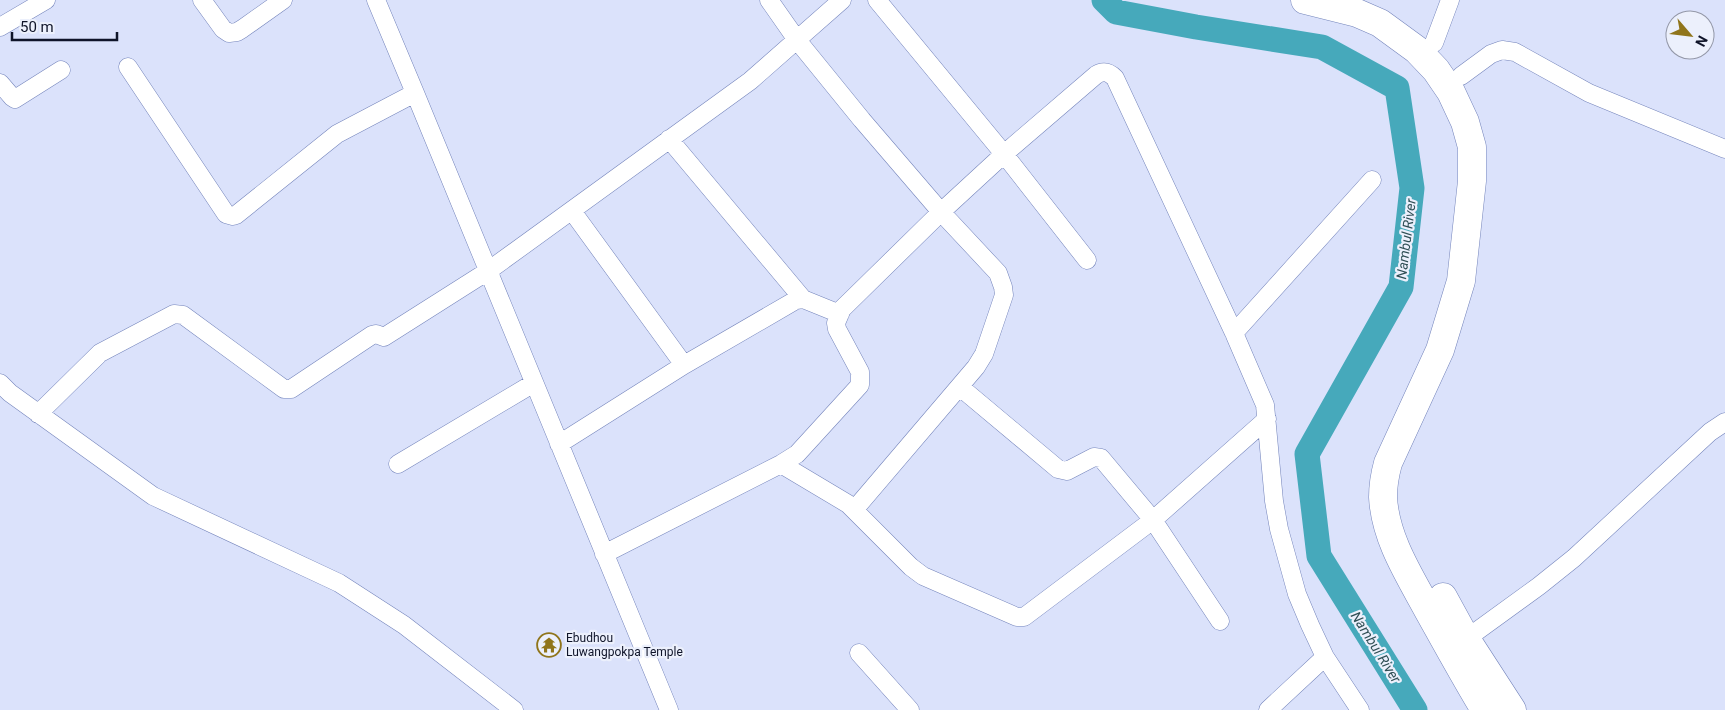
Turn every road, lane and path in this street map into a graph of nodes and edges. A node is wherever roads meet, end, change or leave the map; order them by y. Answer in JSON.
{"nodes":[{"id":1,"x":46,"y":0,"type":"edge"},
{"id":2,"x":202,"y":0,"type":"edge"},
{"id":3,"x":283,"y":0,"type":"edge"},
{"id":4,"x":769,"y":0,"type":"edge"},
{"id":5,"x":842,"y":0,"type":"edge"},
{"id":6,"x":877,"y":0,"type":"edge"},
{"id":7,"x":1305,"y":0,"type":"edge"},
{"id":8,"x":1450,"y":0,"type":"edge"},
{"id":9,"x":380,"y":2,"type":"edge"},
{"id":10,"x":1362,"y":4,"type":"edge"},
{"id":11,"x":0,"y":27,"type":"edge"},
{"id":12,"x":796,"y":40,"type":"junction"},
{"id":13,"x":1434,"y":43,"type":"junction"},
{"id":14,"x":128,"y":67,"type":"dead end"},
{"id":15,"x":61,"y":70,"type":"dead end"},
{"id":16,"x":1461,"y":76,"type":"junction"},
{"id":17,"x":0,"y":83,"type":"edge"},
{"id":18,"x":416,"y":93,"type":"junction"},
{"id":19,"x":669,"y":139,"type":"junction"},
{"id":20,"x":1725,"y":149,"type":"edge"},
{"id":21,"x":1004,"y":154,"type":"junction"},
{"id":22,"x":1372,"y":180,"type":"dead end"},
{"id":23,"x":572,"y":210,"type":"junction"},
{"id":24,"x":942,"y":212,"type":"junction"},
{"id":25,"x":1087,"y":260,"type":"dead end"},
{"id":26,"x":488,"y":271,"type":"junction"},
{"id":27,"x":803,"y":299,"type":"junction"},
{"id":28,"x":840,"y":314,"type":"junction"},
{"id":29,"x":1234,"y":333,"type":"junction"},
{"id":30,"x":684,"y":365,"type":"junction"},
{"id":31,"x":0,"y":383,"type":"edge"},
{"id":32,"x":534,"y":383,"type":"junction"},
{"id":33,"x":960,"y":387,"type":"junction"},
{"id":34,"x":38,"y":414,"type":"junction"},
{"id":35,"x":1267,"y":419,"type":"junction"},
{"id":36,"x":1725,"y":422,"type":"edge"},
{"id":37,"x":559,"y":444,"type":"junction"},
{"id":38,"x":398,"y":464,"type":"dead end"},
{"id":39,"x":781,"y":464,"type":"junction"},
{"id":40,"x":854,"y":510,"type":"junction"},
{"id":41,"x":1153,"y":520,"type":"junction"},
{"id":42,"x":604,"y":554,"type":"junction"},
{"id":43,"x":1220,"y":621,"type":"dead end"},
{"id":44,"x":1466,"y":639,"type":"junction"},
{"id":45,"x":859,"y":653,"type":"dead end"},
{"id":46,"x":1325,"y":657,"type":"junction"},
{"id":47,"x":514,"y":710,"type":"edge"},
{"id":48,"x":670,"y":710,"type":"edge"},
{"id":49,"x":910,"y":710,"type":"edge"},
{"id":50,"x":1268,"y":710,"type":"edge"},
{"id":51,"x":1360,"y":710,"type":"edge"},
{"id":52,"x":1486,"y":710,"type":"edge"},
{"id":53,"x":1512,"y":710,"type":"edge"}],
"edges":[{"from":1,"to":11,"type":"street"},
{"from":2,"to":3,"type":"street"},
{"from":4,"to":12,"type":"street"},
{"from":5,"to":12,"type":"street"},
{"from":6,"to":21,"type":"street"},
{"from":7,"to":10,"type":"highway"},
{"from":8,"to":13,"type":"street"},
{"from":9,"to":18,"type":"street"},
{"from":10,"to":13,"type":"highway"},
{"from":10,"to":52,"type":"highway"},
{"from":12,"to":19,"type":"street"},
{"from":12,"to":24,"type":"street"},
{"from":13,"to":16,"type":"highway"},
{"from":14,"to":18,"type":"street"},
{"from":15,"to":17,"type":"street"},
{"from":16,"to":20,"type":"street"},
{"from":16,"to":44,"type":"highway"},
{"from":18,"to":26,"type":"street"},
{"from":19,"to":23,"type":"street"},
{"from":19,"to":27,"type":"street"},
{"from":21,"to":24,"type":"street"},
{"from":21,"to":25,"type":"street"},
{"from":21,"to":29,"type":"street"},
{"from":22,"to":29,"type":"street"},
{"from":23,"to":26,"type":"street"},
{"from":23,"to":30,"type":"street"},
{"from":24,"to":28,"type":"street"},
{"from":24,"to":33,"type":"street"},
{"from":26,"to":32,"type":"street"},
{"from":26,"to":34,"type":"street"},
{"from":27,"to":28,"type":"street"},
{"from":27,"to":30,"type":"street"},
{"from":28,"to":39,"type":"street"},
{"from":29,"to":35,"type":"street"},
{"from":30,"to":37,"type":"street"},
{"from":31,"to":34,"type":"street"},
{"from":32,"to":37,"type":"street"},
{"from":32,"to":38,"type":"street"},
{"from":33,"to":40,"type":"street"},
{"from":33,"to":41,"type":"street"},
{"from":34,"to":47,"type":"street"},
{"from":35,"to":41,"type":"street"},
{"from":35,"to":46,"type":"street"},
{"from":36,"to":44,"type":"street"},
{"from":37,"to":42,"type":"street"},
{"from":39,"to":40,"type":"street"},
{"from":39,"to":42,"type":"street"},
{"from":40,"to":41,"type":"street"},
{"from":41,"to":43,"type":"street"},
{"from":42,"to":48,"type":"street"},
{"from":44,"to":53,"type":"highway"},
{"from":45,"to":49,"type":"street"},
{"from":46,"to":50,"type":"street"},
{"from":46,"to":51,"type":"street"}]}
